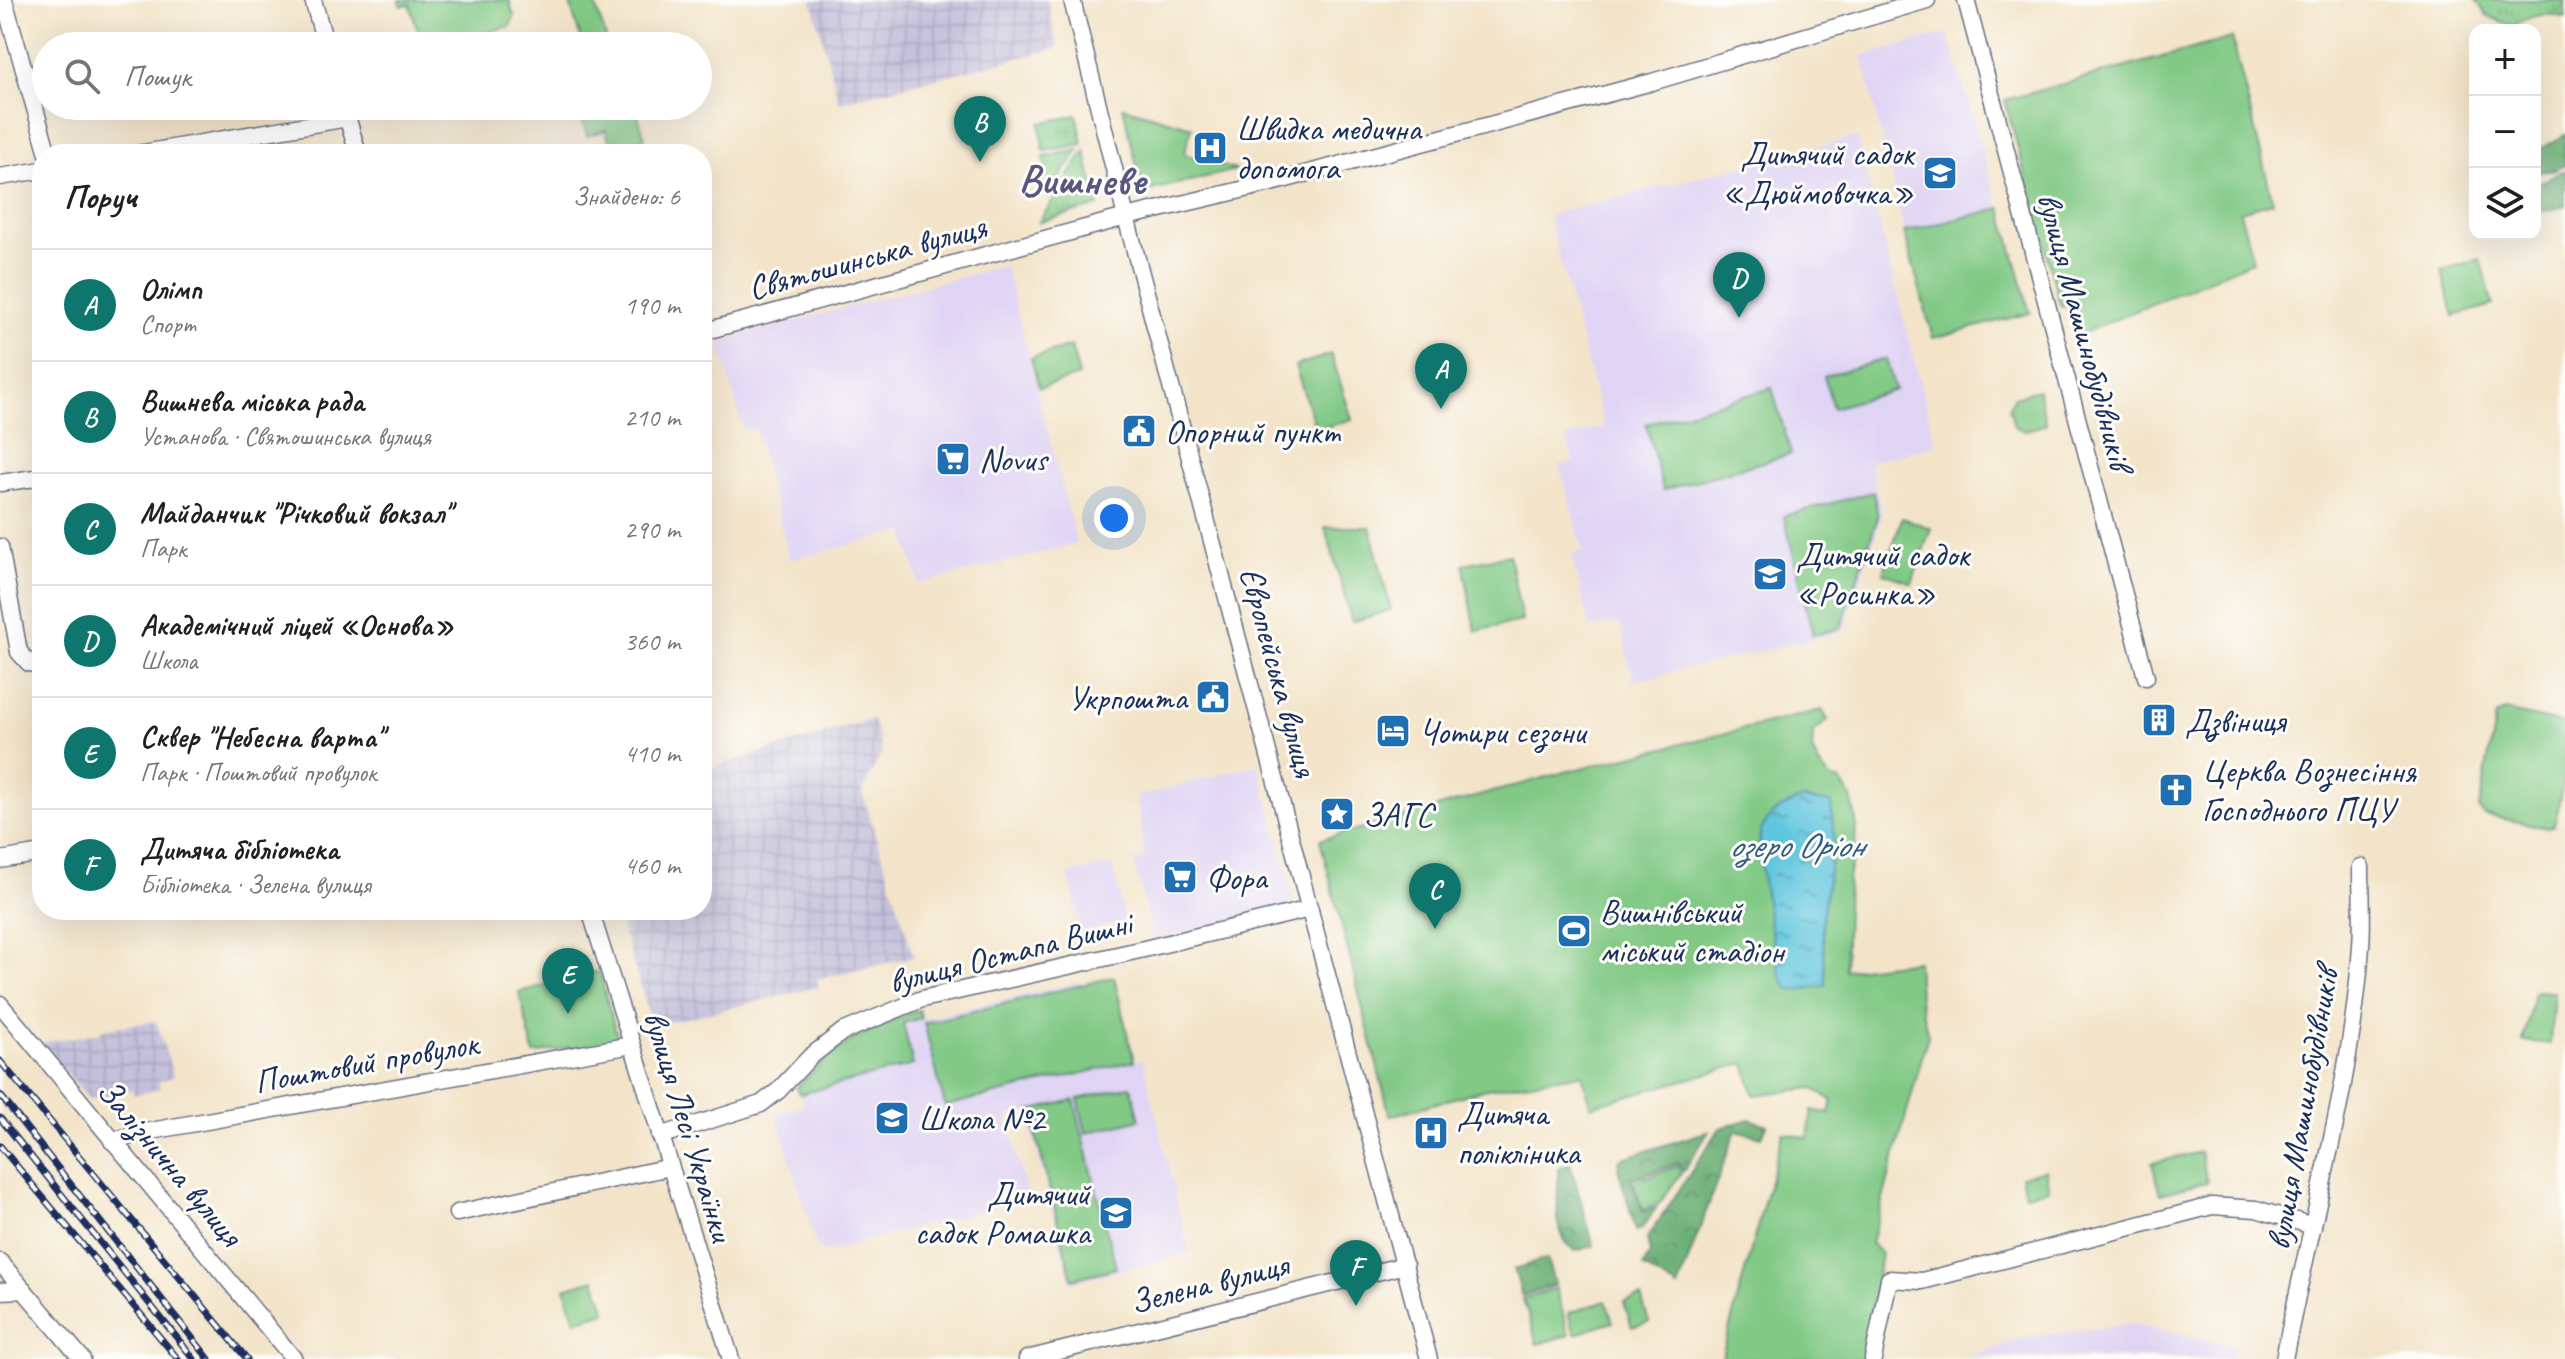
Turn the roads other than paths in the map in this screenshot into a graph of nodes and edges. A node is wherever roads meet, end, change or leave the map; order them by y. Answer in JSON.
{"nodes":[{"id":1,"x":4,"y":0,"type":"edge"},
{"id":2,"x":313,"y":0,"type":"edge"},
{"id":3,"x":1072,"y":0,"type":"edge"},
{"id":4,"x":1927,"y":0,"type":"edge"},
{"id":5,"x":1966,"y":0,"type":"edge"},
{"id":6,"x":322,"y":32,"type":"edge"},
{"id":7,"x":32,"y":98,"type":"edge"},
{"id":8,"x":38,"y":120,"type":"edge"},
{"id":9,"x":306,"y":120,"type":"edge"},
{"id":10,"x":348,"y":120,"type":"edge"},
{"id":11,"x":45,"y":144,"type":"edge"},
{"id":12,"x":187,"y":144,"type":"edge"},
{"id":13,"x":355,"y":144,"type":"edge"},
{"id":14,"x":32,"y":172,"type":"edge"},
{"id":15,"x":0,"y":177,"type":"edge"},
{"id":16,"x":1126,"y":217,"type":"junction"},
{"id":17,"x":712,"y":329,"type":"edge"},
{"id":18,"x":32,"y":478,"type":"edge"},
{"id":19,"x":0,"y":483,"type":"edge"},
{"id":20,"x":0,"y":547,"type":"edge"},
{"id":21,"x":32,"y":663,"type":"edge"},
{"id":22,"x":2146,"y":677,"type":"dead end"},
{"id":23,"x":32,"y":855,"type":"edge"},
{"id":24,"x":0,"y":860,"type":"edge"},
{"id":25,"x":2361,"y":867,"type":"dead end"},
{"id":26,"x":1310,"y":909,"type":"junction"},
{"id":27,"x":593,"y":920,"type":"edge"},
{"id":28,"x":0,"y":1004,"type":"edge"},
{"id":29,"x":632,"y":1045,"type":"junction"},
{"id":30,"x":660,"y":1136,"type":"junction"},
{"id":31,"x":112,"y":1141,"type":"junction"},
{"id":32,"x":670,"y":1167,"type":"junction"},
{"id":33,"x":457,"y":1213,"type":"dead end"},
{"id":34,"x":2313,"y":1226,"type":"junction"},
{"id":35,"x":0,"y":1262,"type":"edge"},
{"id":36,"x":1405,"y":1265,"type":"junction"},
{"id":37,"x":24,"y":1290,"type":"junction"},
{"id":38,"x":0,"y":1291,"type":"edge"},
{"id":39,"x":82,"y":1359,"type":"edge"},
{"id":40,"x":294,"y":1359,"type":"edge"},
{"id":41,"x":731,"y":1359,"type":"edge"},
{"id":42,"x":1027,"y":1359,"type":"edge"},
{"id":43,"x":1429,"y":1359,"type":"edge"},
{"id":44,"x":1873,"y":1359,"type":"edge"},
{"id":45,"x":2284,"y":1359,"type":"edge"}],
"edges":[{"from":1,"to":7,"type":"street"},
{"from":2,"to":6,"type":"street"},
{"from":3,"to":16,"type":"street","name":"Європейська вулиця"},
{"from":4,"to":16,"type":"street","name":"Святошинська вулиця"},
{"from":5,"to":22,"type":"street","name":"вулиця Машинобудівників"},
{"from":8,"to":11,"type":"street"},
{"from":9,"to":12,"type":"street"},
{"from":10,"to":13,"type":"street"},
{"from":14,"to":15,"type":"street"},
{"from":16,"to":17,"type":"street","name":"Святошинська вулиця"},
{"from":16,"to":26,"type":"street","name":"Європейська вулиця"},
{"from":18,"to":19,"type":"street"},
{"from":20,"to":21,"type":"street"},
{"from":23,"to":24,"type":"street"},
{"from":25,"to":34,"type":"street","name":"вулиця Машинобудівників"},
{"from":26,"to":30,"type":"street","name":"вулиця Остапа Вишні"},
{"from":26,"to":36,"type":"street","name":"Європейська вулиця"},
{"from":27,"to":29,"type":"street","name":"вулиця Лесі Українки"},
{"from":28,"to":31,"type":"street","name":"Залізнична вулиця"},
{"from":29,"to":30,"type":"street","name":"вулиця Лесі Українки"},
{"from":29,"to":31,"type":"street","name":"Поштовий провулок"},
{"from":30,"to":32,"type":"street","name":"вулиця Лесі Українки"},
{"from":31,"to":40,"type":"street","name":"Залізнична вулиця"},
{"from":32,"to":33,"type":"street"},
{"from":32,"to":41,"type":"street","name":"вулиця Лесі Українки"},
{"from":34,"to":44,"type":"street"},
{"from":34,"to":45,"type":"street","name":"вулиця Машинобудівників"},
{"from":35,"to":37,"type":"street"},
{"from":36,"to":42,"type":"street","name":"Зелена вулиця"},
{"from":36,"to":43,"type":"street","name":"Європейська вулиця"},
{"from":37,"to":38,"type":"street"},
{"from":37,"to":39,"type":"street"}]}
